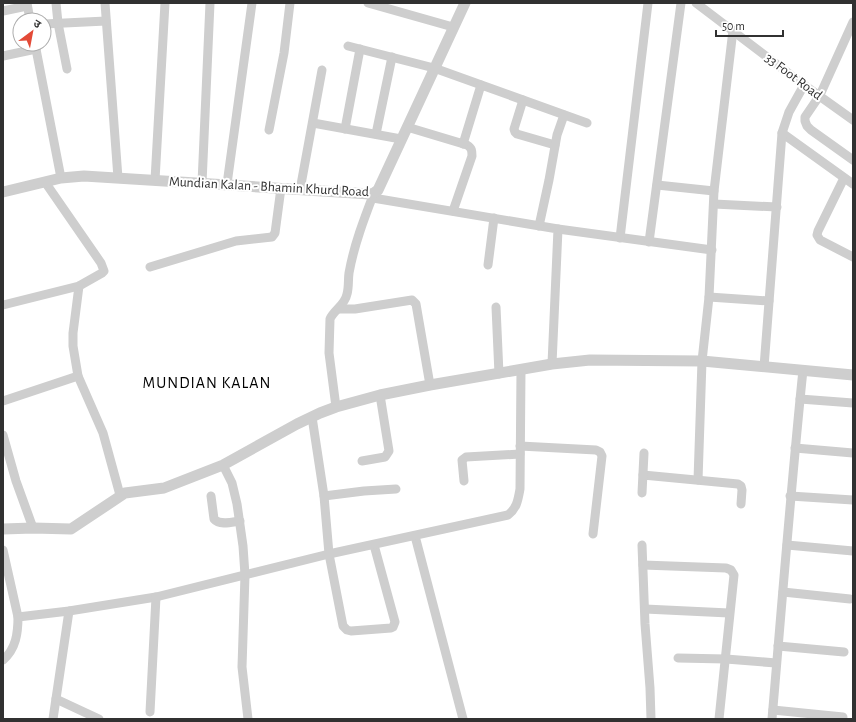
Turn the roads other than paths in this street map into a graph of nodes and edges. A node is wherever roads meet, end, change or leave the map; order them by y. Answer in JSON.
{"nodes":[{"id":1,"x":56,"y":3,"type":"edge"},
{"id":2,"x":105,"y":3,"type":"edge"},
{"id":3,"x":166,"y":3,"type":"edge"},
{"id":4,"x":210,"y":3,"type":"edge"},
{"id":5,"x":252,"y":3,"type":"edge"},
{"id":6,"x":290,"y":3,"type":"edge"},
{"id":7,"x":370,"y":3,"type":"edge"},
{"id":8,"x":465,"y":3,"type":"edge"},
{"id":9,"x":648,"y":3,"type":"edge"},
{"id":10,"x":681,"y":3,"type":"edge"},
{"id":11,"x":696,"y":3,"type":"edge"},
{"id":12,"x":27,"y":4,"type":"edge"},
{"id":13,"x":3,"y":11,"type":"edge"},
{"id":14,"x":106,"y":21,"type":"junction"},
{"id":15,"x":853,"y":22,"type":"edge"},
{"id":16,"x":52,"y":23,"type":"edge"},
{"id":17,"x":58,"y":23,"type":"junction"},
{"id":18,"x":454,"y":27,"type":"junction"},
{"id":19,"x":733,"y":30,"type":"junction"},
{"id":20,"x":348,"y":46,"type":"dead end"},
{"id":21,"x":360,"y":49,"type":"junction"},
{"id":22,"x":16,"y":52,"type":"edge"},
{"id":23,"x":36,"y":52,"type":"edge"},
{"id":24,"x":3,"y":56,"type":"edge"},
{"id":25,"x":392,"y":57,"type":"junction"},
{"id":26,"x":434,"y":68,"type":"junction"},
{"id":27,"x":67,"y":69,"type":"dead end"},
{"id":28,"x":322,"y":70,"type":"dead end"},
{"id":29,"x":481,"y":85,"type":"junction"},
{"id":30,"x":804,"y":85,"type":"junction"},
{"id":31,"x":820,"y":95,"type":"junction"},
{"id":32,"x":523,"y":100,"type":"junction"},
{"id":33,"x":564,"y":115,"type":"junction"},
{"id":34,"x":853,"y":120,"type":"edge"},
{"id":35,"x":313,"y":123,"type":"junction"},
{"id":36,"x":587,"y":123,"type":"dead end"},
{"id":37,"x":407,"y":127,"type":"junction"},
{"id":38,"x":345,"y":129,"type":"junction"},
{"id":39,"x":269,"y":130,"type":"dead end"},
{"id":40,"x":782,"y":133,"type":"junction"},
{"id":41,"x":376,"y":134,"type":"junction"},
{"id":42,"x":401,"y":139,"type":"junction"},
{"id":43,"x":463,"y":144,"type":"junction"},
{"id":44,"x":555,"y":146,"type":"junction"},
{"id":45,"x":853,"y":160,"type":"edge"},
{"id":46,"x":61,"y":178,"type":"junction"},
{"id":47,"x":118,"y":178,"type":"junction"},
{"id":48,"x":844,"y":178,"type":"junction"},
{"id":49,"x":155,"y":180,"type":"junction"},
{"id":50,"x":45,"y":182,"type":"junction"},
{"id":51,"x":202,"y":183,"type":"junction"},
{"id":52,"x":227,"y":184,"type":"junction"},
{"id":53,"x":853,"y":184,"type":"edge"},
{"id":54,"x":656,"y":185,"type":"junction"},
{"id":55,"x":281,"y":188,"type":"junction"},
{"id":56,"x":300,"y":190,"type":"junction"},
{"id":57,"x":714,"y":191,"type":"junction"},
{"id":58,"x":3,"y":192,"type":"edge"},
{"id":59,"x":374,"y":196,"type":"junction"},
{"id":60,"x":714,"y":204,"type":"junction"},
{"id":61,"x":777,"y":207,"type":"junction"},
{"id":62,"x":453,"y":211,"type":"junction"},
{"id":63,"x":494,"y":218,"type":"junction"},
{"id":64,"x":539,"y":226,"type":"junction"},
{"id":65,"x":558,"y":229,"type":"junction"},
{"id":66,"x":620,"y":238,"type":"junction"},
{"id":67,"x":649,"y":242,"type":"junction"},
{"id":68,"x":712,"y":250,"type":"junction"},
{"id":69,"x":853,"y":257,"type":"edge"},
{"id":70,"x":488,"y":265,"type":"dead end"},
{"id":71,"x":150,"y":267,"type":"dead end"},
{"id":72,"x":79,"y":286,"type":"junction"},
{"id":73,"x":708,"y":297,"type":"junction"},
{"id":74,"x":769,"y":302,"type":"junction"},
{"id":75,"x":3,"y":305,"type":"edge"},
{"id":76,"x":496,"y":307,"type":"dead end"},
{"id":77,"x":339,"y":309,"type":"junction"},
{"id":78,"x":702,"y":360,"type":"junction"},
{"id":79,"x":552,"y":364,"type":"junction"},
{"id":80,"x":764,"y":367,"type":"junction"},
{"id":81,"x":521,"y":370,"type":"junction"},
{"id":82,"x":803,"y":370,"type":"junction"},
{"id":83,"x":499,"y":374,"type":"junction"},
{"id":84,"x":853,"y":375,"type":"edge"},
{"id":85,"x":78,"y":376,"type":"junction"},
{"id":86,"x":430,"y":385,"type":"junction"},
{"id":87,"x":380,"y":395,"type":"junction"},
{"id":88,"x":800,"y":399,"type":"junction"},
{"id":89,"x":3,"y":401,"type":"edge"},
{"id":90,"x":853,"y":403,"type":"edge"},
{"id":91,"x":336,"y":407,"type":"junction"},
{"id":92,"x":312,"y":417,"type":"junction"},
{"id":93,"x":3,"y":435,"type":"edge"},
{"id":94,"x":795,"y":448,"type":"junction"},
{"id":95,"x":520,"y":450,"type":"junction"},
{"id":96,"x":644,"y":453,"type":"dead end"},
{"id":97,"x":853,"y":453,"type":"edge"},
{"id":98,"x":362,"y":461,"type":"dead end"},
{"id":99,"x":224,"y":465,"type":"junction"},
{"id":100,"x":643,"y":475,"type":"junction"},
{"id":101,"x":698,"y":480,"type":"junction"},
{"id":102,"x":464,"y":481,"type":"dead end"},
{"id":103,"x":396,"y":489,"type":"dead end"},
{"id":104,"x":642,"y":493,"type":"dead end"},
{"id":105,"x":120,"y":495,"type":"junction"},
{"id":106,"x":211,"y":496,"type":"dead end"},
{"id":107,"x":324,"y":496,"type":"junction"},
{"id":108,"x":790,"y":496,"type":"junction"},
{"id":109,"x":853,"y":500,"type":"edge"},
{"id":110,"x":741,"y":504,"type":"dead end"},
{"id":111,"x":240,"y":521,"type":"junction"},
{"id":112,"x":33,"y":528,"type":"junction"},
{"id":113,"x":3,"y":529,"type":"edge"},
{"id":114,"x":593,"y":534,"type":"dead end"},
{"id":115,"x":415,"y":536,"type":"junction"},
{"id":116,"x":374,"y":545,"type":"junction"},
{"id":117,"x":642,"y":545,"type":"dead end"},
{"id":118,"x":787,"y":545,"type":"junction"},
{"id":119,"x":3,"y":550,"type":"edge"},
{"id":120,"x":853,"y":551,"type":"edge"},
{"id":121,"x":329,"y":554,"type":"junction"},
{"id":122,"x":643,"y":565,"type":"junction"},
{"id":123,"x":245,"y":576,"type":"junction"},
{"id":124,"x":783,"y":592,"type":"junction"},
{"id":125,"x":156,"y":597,"type":"junction"},
{"id":126,"x":850,"y":599,"type":"dead end"},
{"id":127,"x":645,"y":609,"type":"junction"},
{"id":128,"x":69,"y":611,"type":"junction"},
{"id":129,"x":729,"y":613,"type":"junction"},
{"id":130,"x":18,"y":617,"type":"junction"},
{"id":131,"x":778,"y":646,"type":"junction"},
{"id":132,"x":844,"y":652,"type":"dead end"},
{"id":133,"x":678,"y":658,"type":"dead end"},
{"id":134,"x":726,"y":659,"type":"junction"},
{"id":135,"x":3,"y":660,"type":"edge"},
{"id":136,"x":776,"y":663,"type":"junction"},
{"id":137,"x":56,"y":699,"type":"junction"},
{"id":138,"x":150,"y":712,"type":"dead end"},
{"id":139,"x":773,"y":714,"type":"edge"},
{"id":140,"x":843,"y":716,"type":"dead end"},
{"id":141,"x":53,"y":719,"type":"edge"},
{"id":142,"x":99,"y":719,"type":"edge"},
{"id":143,"x":248,"y":719,"type":"edge"},
{"id":144,"x":463,"y":719,"type":"edge"},
{"id":145,"x":650,"y":719,"type":"edge"},
{"id":146,"x":719,"y":719,"type":"edge"}],
"edges":[{"from":1,"to":17,"type":"street"},
{"from":2,"to":14,"type":"street"},
{"from":3,"to":49,"type":"street"},
{"from":4,"to":51,"type":"street"},
{"from":5,"to":52,"type":"street"},
{"from":6,"to":39,"type":"street"},
{"from":7,"to":18,"type":"street"},
{"from":8,"to":18,"type":"street","name":"Mundian Kalan - Bhamin Khurd Road"},
{"from":9,"to":66,"type":"street"},
{"from":10,"to":54,"type":"street"},
{"from":11,"to":19,"type":"street","name":"33 Foot Road"},
{"from":12,"to":13,"type":"street"},
{"from":14,"to":17,"type":"street"},
{"from":14,"to":47,"type":"street"},
{"from":15,"to":31,"type":"street"},
{"from":16,"to":17,"type":"street"},
{"from":17,"to":27,"type":"street"},
{"from":18,"to":26,"type":"street","name":"Mundian Kalan - Bhamin Khurd Road"},
{"from":19,"to":30,"type":"street","name":"33 Foot Road"},
{"from":19,"to":57,"type":"street"},
{"from":20,"to":21,"type":"street"},
{"from":21,"to":25,"type":"street"},
{"from":21,"to":38,"type":"street"},
{"from":22,"to":24,"type":"street"},
{"from":23,"to":46,"type":"street"},
{"from":25,"to":26,"type":"street"},
{"from":25,"to":41,"type":"street"},
{"from":26,"to":29,"type":"street"},
{"from":26,"to":37,"type":"street","name":"Mundian Kalan - Bhamin Khurd Road"},
{"from":28,"to":35,"type":"street"},
{"from":29,"to":32,"type":"street"},
{"from":29,"to":43,"type":"street"},
{"from":30,"to":31,"type":"street","name":"33 Foot Road"},
{"from":30,"to":40,"type":"street"},
{"from":31,"to":34,"type":"street","name":"33 Foot Road"},
{"from":31,"to":45,"type":"street"},
{"from":32,"to":33,"type":"street"},
{"from":32,"to":44,"type":"street"},
{"from":33,"to":36,"type":"street"},
{"from":33,"to":44,"type":"street"},
{"from":35,"to":38,"type":"street"},
{"from":35,"to":56,"type":"street"},
{"from":37,"to":42,"type":"street","name":"Mundian Kalan - Bhamin Khurd Road"},
{"from":37,"to":43,"type":"street"},
{"from":38,"to":41,"type":"street"},
{"from":40,"to":48,"type":"street"},
{"from":40,"to":61,"type":"street"},
{"from":41,"to":42,"type":"street"},
{"from":42,"to":59,"type":"street","name":"Mundian Kalan - Bhamin Khurd Road"},
{"from":43,"to":62,"type":"street"},
{"from":44,"to":64,"type":"street"},
{"from":46,"to":47,"type":"street","name":"Mundian Kalan - Bhamin Khurd Road"},
{"from":46,"to":50,"type":"street","name":"Mundian Kalan - Bhamin Khurd Road"},
{"from":47,"to":49,"type":"street","name":"Mundian Kalan - Bhamin Khurd Road"},
{"from":48,"to":53,"type":"street"},
{"from":48,"to":69,"type":"street"},
{"from":49,"to":51,"type":"street","name":"Mundian Kalan - Bhamin Khurd Road"},
{"from":50,"to":58,"type":"street","name":"Mundian Kalan - Bhamin Khurd Road"},
{"from":50,"to":72,"type":"street"},
{"from":51,"to":52,"type":"street","name":"Mundian Kalan - Bhamin Khurd Road"},
{"from":52,"to":55,"type":"street","name":"Mundian Kalan - Bhamin Khurd Road"},
{"from":54,"to":57,"type":"street"},
{"from":54,"to":67,"type":"street"},
{"from":55,"to":56,"type":"street","name":"Mundian Kalan - Bhamin Khurd Road"},
{"from":55,"to":71,"type":"street"},
{"from":56,"to":59,"type":"street","name":"Mundian Kalan - Bhamin Khurd Road"},
{"from":57,"to":60,"type":"street"},
{"from":59,"to":62,"type":"street"},
{"from":59,"to":77,"type":"street"},
{"from":60,"to":61,"type":"street"},
{"from":60,"to":68,"type":"street"},
{"from":61,"to":74,"type":"street"},
{"from":62,"to":63,"type":"street"},
{"from":63,"to":64,"type":"street"},
{"from":63,"to":70,"type":"street"},
{"from":64,"to":65,"type":"street"},
{"from":65,"to":66,"type":"street"},
{"from":65,"to":79,"type":"street"},
{"from":66,"to":67,"type":"street"},
{"from":67,"to":68,"type":"street"},
{"from":68,"to":73,"type":"street"},
{"from":72,"to":75,"type":"street"},
{"from":72,"to":85,"type":"street"},
{"from":73,"to":74,"type":"street"},
{"from":73,"to":78,"type":"street"},
{"from":74,"to":80,"type":"street"},
{"from":76,"to":83,"type":"street"},
{"from":77,"to":86,"type":"street"},
{"from":77,"to":91,"type":"street"},
{"from":78,"to":79,"type":"street"},
{"from":78,"to":80,"type":"street"},
{"from":78,"to":101,"type":"street"},
{"from":79,"to":81,"type":"street"},
{"from":80,"to":82,"type":"street"},
{"from":81,"to":83,"type":"street"},
{"from":81,"to":95,"type":"street"},
{"from":82,"to":84,"type":"street"},
{"from":82,"to":88,"type":"street"},
{"from":83,"to":86,"type":"street"},
{"from":85,"to":89,"type":"street"},
{"from":85,"to":105,"type":"street"},
{"from":86,"to":87,"type":"street"},
{"from":87,"to":91,"type":"street"},
{"from":87,"to":98,"type":"street"},
{"from":88,"to":90,"type":"street"},
{"from":88,"to":94,"type":"street"},
{"from":91,"to":92,"type":"street"},
{"from":92,"to":99,"type":"street"},
{"from":92,"to":107,"type":"street"},
{"from":93,"to":112,"type":"street"},
{"from":94,"to":97,"type":"street"},
{"from":94,"to":108,"type":"street"},
{"from":95,"to":102,"type":"street"},
{"from":95,"to":114,"type":"street"},
{"from":95,"to":115,"type":"street"},
{"from":96,"to":100,"type":"street"},
{"from":99,"to":105,"type":"street"},
{"from":99,"to":111,"type":"street"},
{"from":100,"to":101,"type":"street"},
{"from":100,"to":104,"type":"street"},
{"from":101,"to":110,"type":"street"},
{"from":103,"to":107,"type":"street"},
{"from":105,"to":112,"type":"street"},
{"from":106,"to":111,"type":"street"},
{"from":107,"to":121,"type":"street"},
{"from":108,"to":109,"type":"street"},
{"from":108,"to":118,"type":"street"},
{"from":111,"to":123,"type":"street"},
{"from":112,"to":113,"type":"street"},
{"from":115,"to":116,"type":"street"},
{"from":115,"to":144,"type":"street"},
{"from":116,"to":121,"type":"street"},
{"from":116,"to":121,"type":"street"},
{"from":117,"to":122,"type":"street"},
{"from":118,"to":120,"type":"street"},
{"from":118,"to":124,"type":"street"},
{"from":119,"to":130,"type":"street"},
{"from":121,"to":123,"type":"street"},
{"from":122,"to":127,"type":"street"},
{"from":122,"to":129,"type":"street"},
{"from":123,"to":125,"type":"street"},
{"from":123,"to":143,"type":"street"},
{"from":124,"to":126,"type":"street"},
{"from":124,"to":131,"type":"street"},
{"from":125,"to":128,"type":"street"},
{"from":125,"to":138,"type":"street"},
{"from":127,"to":129,"type":"street"},
{"from":127,"to":145,"type":"street"},
{"from":128,"to":130,"type":"street"},
{"from":128,"to":137,"type":"street"},
{"from":129,"to":134,"type":"street"},
{"from":130,"to":135,"type":"street"},
{"from":131,"to":132,"type":"street"},
{"from":131,"to":136,"type":"street"},
{"from":133,"to":134,"type":"street"},
{"from":134,"to":136,"type":"street"},
{"from":134,"to":146,"type":"street"},
{"from":136,"to":139,"type":"street"},
{"from":137,"to":141,"type":"street"},
{"from":137,"to":142,"type":"street"},
{"from":139,"to":140,"type":"street"}]}
